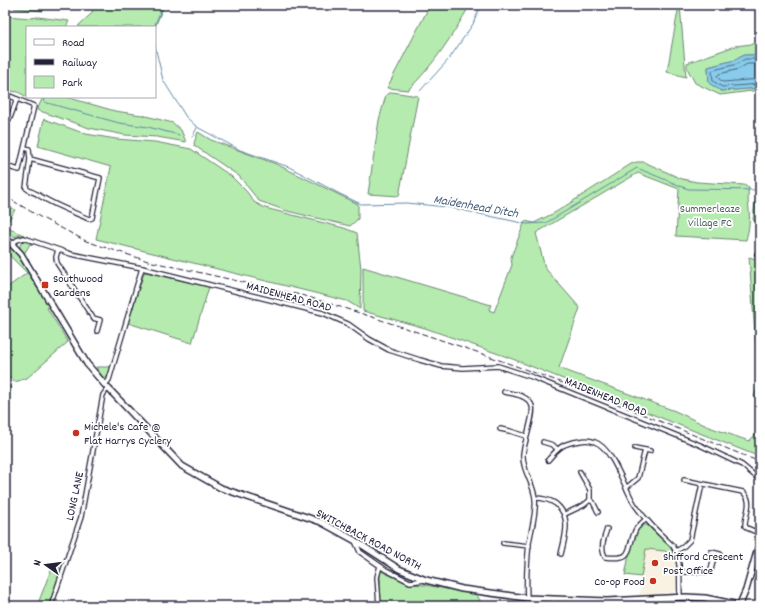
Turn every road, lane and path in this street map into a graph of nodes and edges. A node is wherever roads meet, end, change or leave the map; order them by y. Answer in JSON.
{"nodes":[{"id":1,"x":5,"y":94,"type":"edge"},
{"id":2,"x":17,"y":99,"type":"junction"},
{"id":3,"x":5,"y":122,"type":"edge"},
{"id":4,"x":25,"y":148,"type":"junction"},
{"id":5,"x":30,"y":159,"type":"junction"},
{"id":6,"x":5,"y":166,"type":"edge"},
{"id":7,"x":5,"y":236,"type":"edge"},
{"id":8,"x":12,"y":244,"type":"junction"},
{"id":9,"x":58,"y":250,"type":"junction"},
{"id":10,"x":142,"y":268,"type":"junction"},
{"id":11,"x":101,"y":316,"type":"dead end"},
{"id":12,"x":100,"y":320,"type":"junction"},
{"id":13,"x":97,"y":331,"type":"dead end"},
{"id":14,"x":106,"y":386,"type":"junction"},
{"id":15,"x":504,"y":392,"type":"dead end"},
{"id":16,"x":500,"y":429,"type":"dead end"},
{"id":17,"x":526,"y":436,"type":"junction"},
{"id":18,"x":543,"y":442,"type":"dead end"},
{"id":19,"x":635,"y":448,"type":"dead end"},
{"id":20,"x":557,"y":449,"type":"junction"},
{"id":21,"x":645,"y":450,"type":"junction"},
{"id":22,"x":650,"y":451,"type":"dead end"},
{"id":23,"x":548,"y":460,"type":"dead end"},
{"id":24,"x":580,"y":472,"type":"dead end"},
{"id":25,"x":583,"y":477,"type":"junction"},
{"id":26,"x":578,"y":480,"type":"dead end"},
{"id":27,"x":684,"y":480,"type":"dead end"},
{"id":28,"x":760,"y":480,"type":"edge"},
{"id":29,"x":702,"y":484,"type":"junction"},
{"id":30,"x":626,"y":488,"type":"junction"},
{"id":31,"x":535,"y":498,"type":"junction"},
{"id":32,"x":590,"y":500,"type":"junction"},
{"id":33,"x":598,"y":512,"type":"dead end"},
{"id":34,"x":565,"y":514,"type":"junction"},
{"id":35,"x":646,"y":520,"type":"junction"},
{"id":36,"x":740,"y":524,"type":"dead end"},
{"id":37,"x":745,"y":526,"type":"junction"},
{"id":38,"x":607,"y":528,"type":"dead end"},
{"id":39,"x":754,"y":531,"type":"dead end"},
{"id":40,"x":600,"y":534,"type":"dead end"},
{"id":41,"x":605,"y":536,"type":"junction"},
{"id":42,"x":354,"y":540,"type":"junction"},
{"id":43,"x":760,"y":540,"type":"edge"},
{"id":44,"x":503,"y":543,"type":"dead end"},
{"id":45,"x":529,"y":546,"type":"junction"},
{"id":46,"x":676,"y":551,"type":"junction"},
{"id":47,"x":564,"y":552,"type":"dead end"},
{"id":48,"x":715,"y":553,"type":"dead end"},
{"id":49,"x":380,"y":566,"type":"junction"},
{"id":50,"x":679,"y":572,"type":"junction"},
{"id":51,"x":426,"y":580,"type":"junction"},
{"id":52,"x":680,"y":597,"type":"junction"},
{"id":53,"x":527,"y":598,"type":"junction"},
{"id":54,"x":554,"y":600,"type":"junction"},
{"id":55,"x":51,"y":606,"type":"edge"},
{"id":56,"x":379,"y":606,"type":"edge"},
{"id":57,"x":553,"y":606,"type":"edge"},
{"id":58,"x":739,"y":606,"type":"edge"}],
"edges":[{"from":1,"to":2,"type":"street"},
{"from":2,"to":3,"type":"street"},
{"from":2,"to":4,"type":"street"},
{"from":4,"to":5,"type":"street"},
{"from":4,"to":6,"type":"street"},
{"from":5,"to":5,"type":"street"},
{"from":7,"to":8,"type":"main road"},
{"from":8,"to":9,"type":"street","name":"MAIDENHEAD ROAD"},
{"from":8,"to":14,"type":"main road","name":"SWITCHBACK ROAD NORTH"},
{"from":9,"to":10,"type":"street","name":"MAIDENHEAD ROAD"},
{"from":9,"to":12,"type":"street"},
{"from":10,"to":14,"type":"street","name":"LONG LANE"},
{"from":10,"to":28,"type":"street","name":"MAIDENHEAD ROAD"},
{"from":11,"to":12,"type":"street"},
{"from":12,"to":13,"type":"street"},
{"from":14,"to":42,"type":"main road","name":"SWITCHBACK ROAD NORTH"},
{"from":14,"to":55,"type":"street","name":"LONG LANE"},
{"from":15,"to":17,"type":"street"},
{"from":16,"to":17,"type":"street"},
{"from":17,"to":31,"type":"street"},
{"from":18,"to":20,"type":"street"},
{"from":19,"to":21,"type":"street"},
{"from":20,"to":23,"type":"street"},
{"from":20,"to":30,"type":"street"},
{"from":21,"to":22,"type":"street"},
{"from":21,"to":30,"type":"street"},
{"from":24,"to":25,"type":"street"},
{"from":25,"to":26,"type":"street"},
{"from":25,"to":32,"type":"street"},
{"from":27,"to":29,"type":"street"},
{"from":29,"to":37,"type":"street"},
{"from":29,"to":46,"type":"street"},
{"from":30,"to":35,"type":"street"},
{"from":31,"to":34,"type":"street"},
{"from":31,"to":45,"type":"street"},
{"from":32,"to":33,"type":"street"},
{"from":32,"to":34,"type":"street"},
{"from":34,"to":47,"type":"street"},
{"from":35,"to":41,"type":"street"},
{"from":35,"to":46,"type":"street"},
{"from":36,"to":37,"type":"street"},
{"from":37,"to":39,"type":"street"},
{"from":38,"to":41,"type":"street"},
{"from":40,"to":41,"type":"street"},
{"from":42,"to":49,"type":"street"},
{"from":42,"to":51,"type":"main road","name":"SWITCHBACK ROAD NORTH"},
{"from":43,"to":58,"type":"main road"},
{"from":44,"to":45,"type":"street"},
{"from":45,"to":53,"type":"street"},
{"from":46,"to":50,"type":"street"},
{"from":48,"to":50,"type":"street"},
{"from":49,"to":51,"type":"street"},
{"from":49,"to":56,"type":"street"},
{"from":50,"to":52,"type":"street"},
{"from":51,"to":53,"type":"main road","name":"SWITCHBACK ROAD NORTH"},
{"from":52,"to":54,"type":"main road","name":"SWITCHBACK ROAD NORTH"},
{"from":52,"to":58,"type":"main road","name":"SWITCHBACK ROAD NORTH"},
{"from":53,"to":54,"type":"main road","name":"SWITCHBACK ROAD NORTH"},
{"from":54,"to":57,"type":"street"}]}
